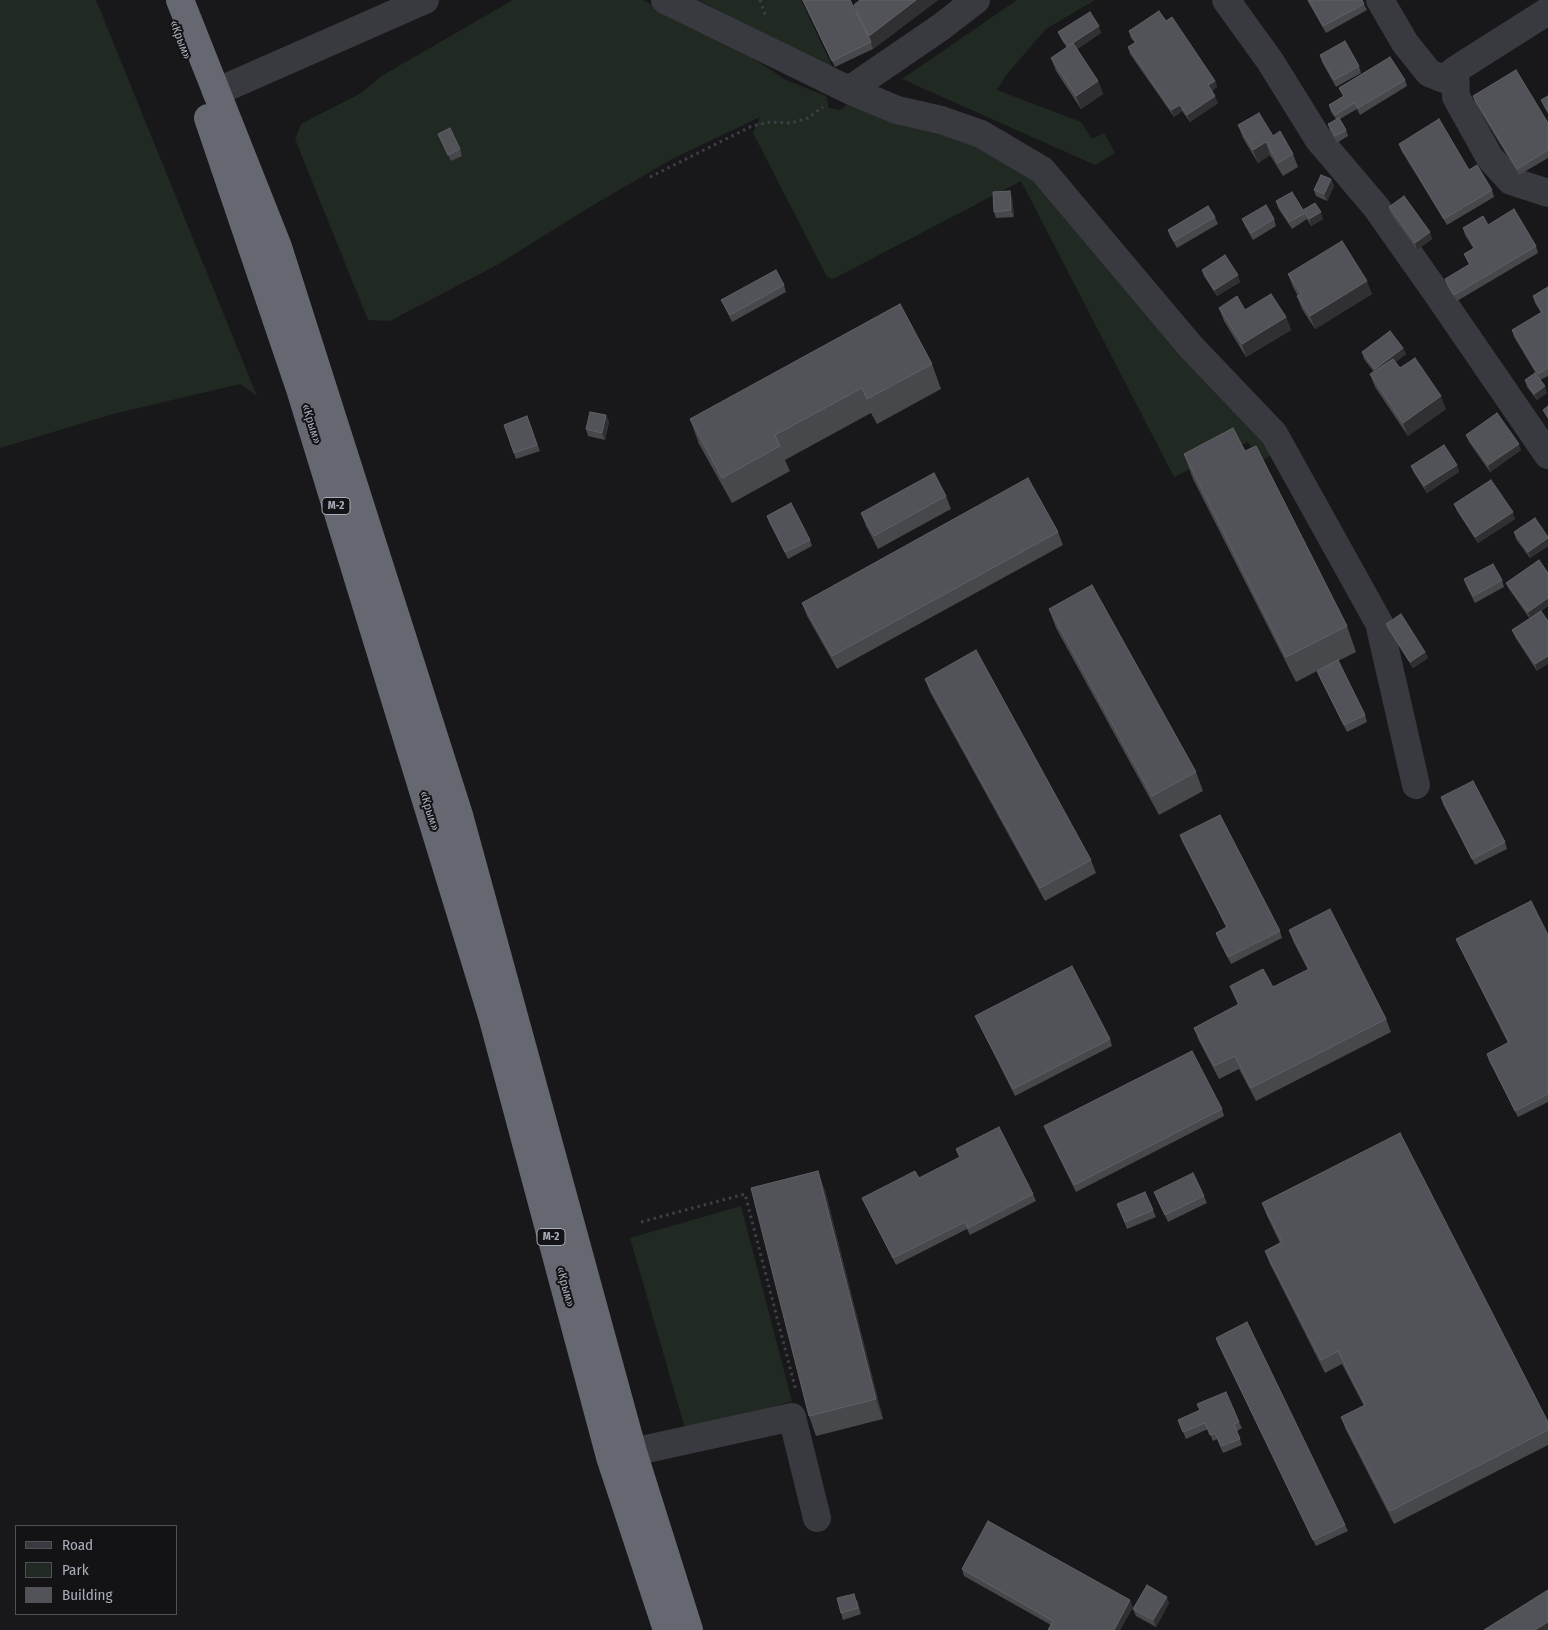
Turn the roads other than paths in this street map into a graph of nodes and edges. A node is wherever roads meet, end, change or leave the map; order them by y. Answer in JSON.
{"nodes":[{"id":1,"x":164,"y":0,"type":"edge"},
{"id":2,"x":180,"y":0,"type":"edge"},
{"id":3,"x":425,"y":0,"type":"edge"},
{"id":4,"x":665,"y":0,"type":"edge"},
{"id":5,"x":976,"y":0,"type":"edge"},
{"id":6,"x":1226,"y":0,"type":"edge"},
{"id":7,"x":1380,"y":0,"type":"edge"},
{"id":8,"x":1548,"y":11,"type":"edge"},
{"id":9,"x":1455,"y":70,"type":"junction"},
{"id":10,"x":849,"y":90,"type":"junction"},
{"id":11,"x":216,"y":92,"type":"junction"},
{"id":12,"x":1548,"y":193,"type":"edge"},
{"id":13,"x":1548,"y":455,"type":"edge"},
{"id":14,"x":1416,"y":785,"type":"dead end"},
{"id":15,"x":633,"y":1452,"type":"junction"},
{"id":16,"x":817,"y":1518,"type":"dead end"},
{"id":17,"x":667,"y":1630,"type":"edge"},
{"id":18,"x":688,"y":1630,"type":"edge"}],
"edges":[{"from":1,"to":17,"type":"highway","name":"«Крым»","number":"М-2"},
{"from":2,"to":11,"type":"highway"},
{"from":3,"to":11,"type":"street"},
{"from":4,"to":10,"type":"street"},
{"from":5,"to":10,"type":"street"},
{"from":6,"to":13,"type":"street"},
{"from":7,"to":9,"type":"street"},
{"from":8,"to":9,"type":"street"},
{"from":9,"to":12,"type":"street"},
{"from":10,"to":14,"type":"street"},
{"from":11,"to":15,"type":"highway"},
{"from":15,"to":16,"type":"street"},
{"from":15,"to":18,"type":"highway"}]}
